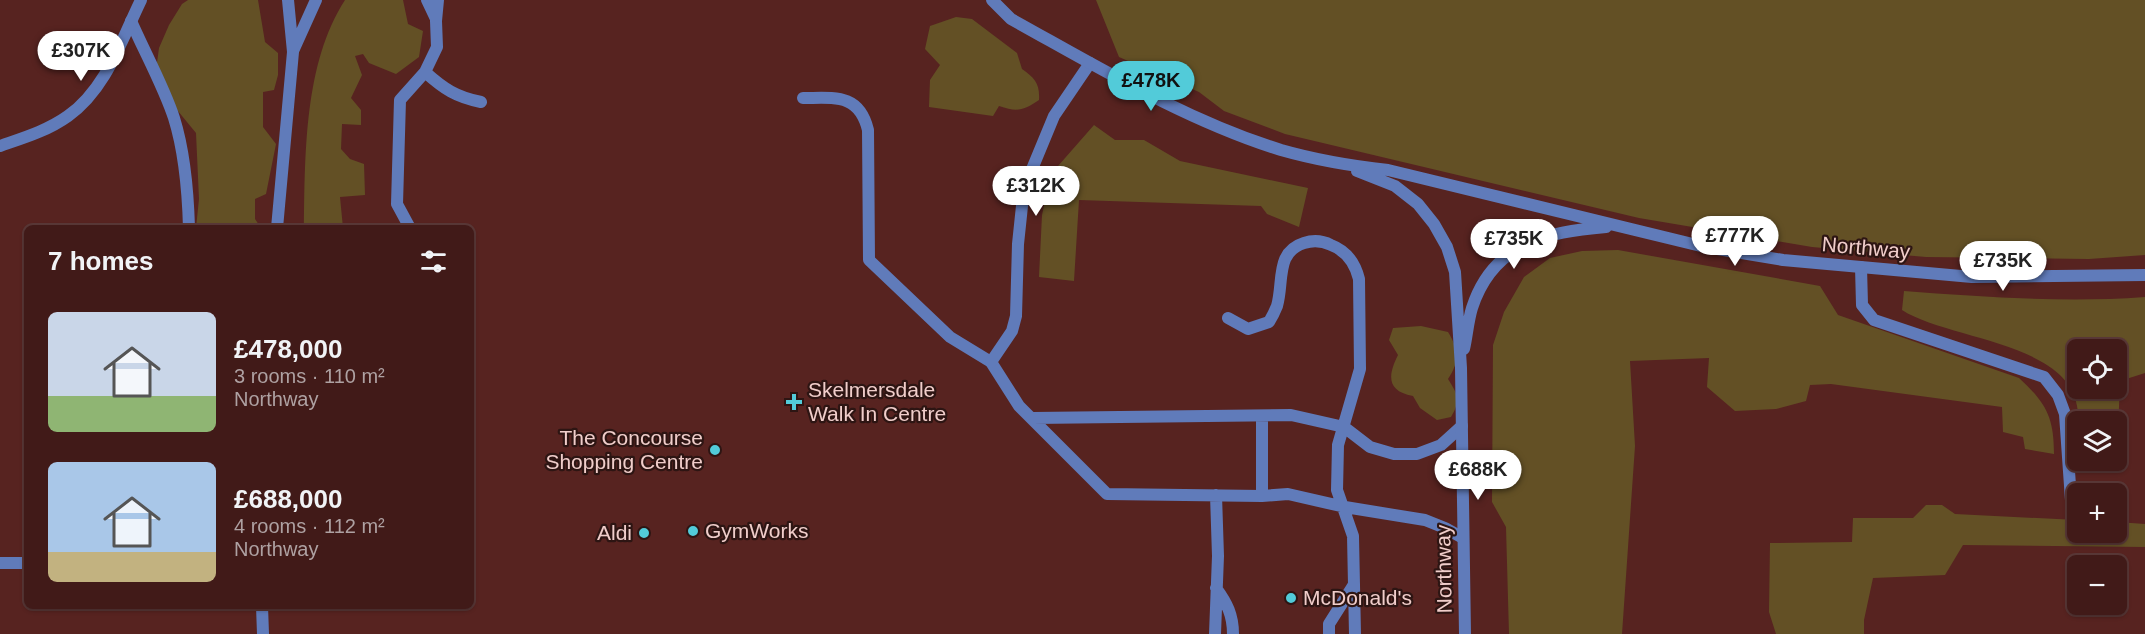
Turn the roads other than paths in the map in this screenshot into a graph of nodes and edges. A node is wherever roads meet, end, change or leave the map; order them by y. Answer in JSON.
{"nodes":[{"id":1,"x":141,"y":0,"type":"edge"},
{"id":2,"x":288,"y":0,"type":"edge"},
{"id":3,"x":316,"y":0,"type":"edge"},
{"id":4,"x":427,"y":0,"type":"edge"},
{"id":5,"x":438,"y":0,"type":"edge"},
{"id":6,"x":992,"y":0,"type":"edge"},
{"id":7,"x":131,"y":21,"type":"junction"},
{"id":8,"x":436,"y":21,"type":"junction"},
{"id":9,"x":293,"y":52,"type":"junction"},
{"id":10,"x":1090,"y":63,"type":"junction"},
{"id":11,"x":425,"y":72,"type":"junction"},
{"id":12,"x":803,"y":98,"type":"dead end"},
{"id":13,"x":481,"y":102,"type":"dead end"},
{"id":14,"x":0,"y":146,"type":"edge"},
{"id":15,"x":1342,"y":165,"type":"junction"},
{"id":16,"x":189,"y":225,"type":"edge"},
{"id":17,"x":277,"y":225,"type":"edge"},
{"id":18,"x":408,"y":225,"type":"edge"},
{"id":19,"x":1616,"y":226,"type":"junction"},
{"id":20,"x":1861,"y":267,"type":"junction"},
{"id":21,"x":2145,"y":275,"type":"edge"},
{"id":22,"x":1228,"y":318,"type":"dead end"},
{"id":23,"x":991,"y":362,"type":"junction"},
{"id":24,"x":1461,"y":368,"type":"junction"},
{"id":25,"x":1262,"y":416,"type":"junction"},
{"id":26,"x":1033,"y":418,"type":"junction"},
{"id":27,"x":1462,"y":426,"type":"junction"},
{"id":28,"x":1344,"y":427,"type":"junction"},
{"id":29,"x":2070,"y":483,"type":"edge"},
{"id":30,"x":1216,"y":495,"type":"junction"},
{"id":31,"x":1262,"y":496,"type":"junction"},
{"id":32,"x":1345,"y":507,"type":"junction"},
{"id":33,"x":1463,"y":538,"type":"junction"},
{"id":34,"x":0,"y":563,"type":"edge"},
{"id":35,"x":24,"y":563,"type":"edge"},
{"id":36,"x":1354,"y":585,"type":"junction"},
{"id":37,"x":1216,"y":588,"type":"junction"},
{"id":38,"x":262,"y":609,"type":"edge"},
{"id":39,"x":263,"y":634,"type":"edge"},
{"id":40,"x":1215,"y":634,"type":"edge"},
{"id":41,"x":1233,"y":634,"type":"edge"},
{"id":42,"x":1329,"y":634,"type":"edge"},
{"id":43,"x":1355,"y":634,"type":"edge"},
{"id":44,"x":1466,"y":634,"type":"edge"}],
"edges":[{"from":1,"to":7,"type":"street"},
{"from":2,"to":9,"type":"street"},
{"from":3,"to":9,"type":"street"},
{"from":4,"to":8,"type":"street"},
{"from":5,"to":8,"type":"street"},
{"from":6,"to":10,"type":"street","name":"Northway"},
{"from":7,"to":14,"type":"street"},
{"from":7,"to":16,"type":"street"},
{"from":8,"to":11,"type":"street"},
{"from":9,"to":17,"type":"street"},
{"from":10,"to":15,"type":"street","name":"Northway"},
{"from":10,"to":23,"type":"street"},
{"from":11,"to":13,"type":"street"},
{"from":11,"to":18,"type":"street"},
{"from":12,"to":23,"type":"street"},
{"from":15,"to":19,"type":"street","name":"Northway"},
{"from":15,"to":24,"type":"street","name":"Northway"},
{"from":19,"to":20,"type":"street","name":"Northway"},
{"from":19,"to":24,"type":"street"},
{"from":20,"to":21,"type":"street","name":"Northway"},
{"from":20,"to":29,"type":"street"},
{"from":22,"to":28,"type":"street"},
{"from":23,"to":26,"type":"street"},
{"from":24,"to":27,"type":"street","name":"Northway"},
{"from":25,"to":26,"type":"street"},
{"from":25,"to":28,"type":"street"},
{"from":25,"to":31,"type":"street"},
{"from":26,"to":30,"type":"street"},
{"from":27,"to":28,"type":"street"},
{"from":27,"to":33,"type":"street","name":"Northway"},
{"from":28,"to":32,"type":"street"},
{"from":30,"to":31,"type":"street"},
{"from":30,"to":37,"type":"street"},
{"from":31,"to":32,"type":"street"},
{"from":32,"to":33,"type":"street"},
{"from":32,"to":36,"type":"street"},
{"from":33,"to":44,"type":"street","name":"Northway"},
{"from":34,"to":35,"type":"street"},
{"from":36,"to":42,"type":"street"},
{"from":36,"to":43,"type":"street"},
{"from":37,"to":40,"type":"street"},
{"from":37,"to":41,"type":"street"},
{"from":38,"to":39,"type":"street"}]}
